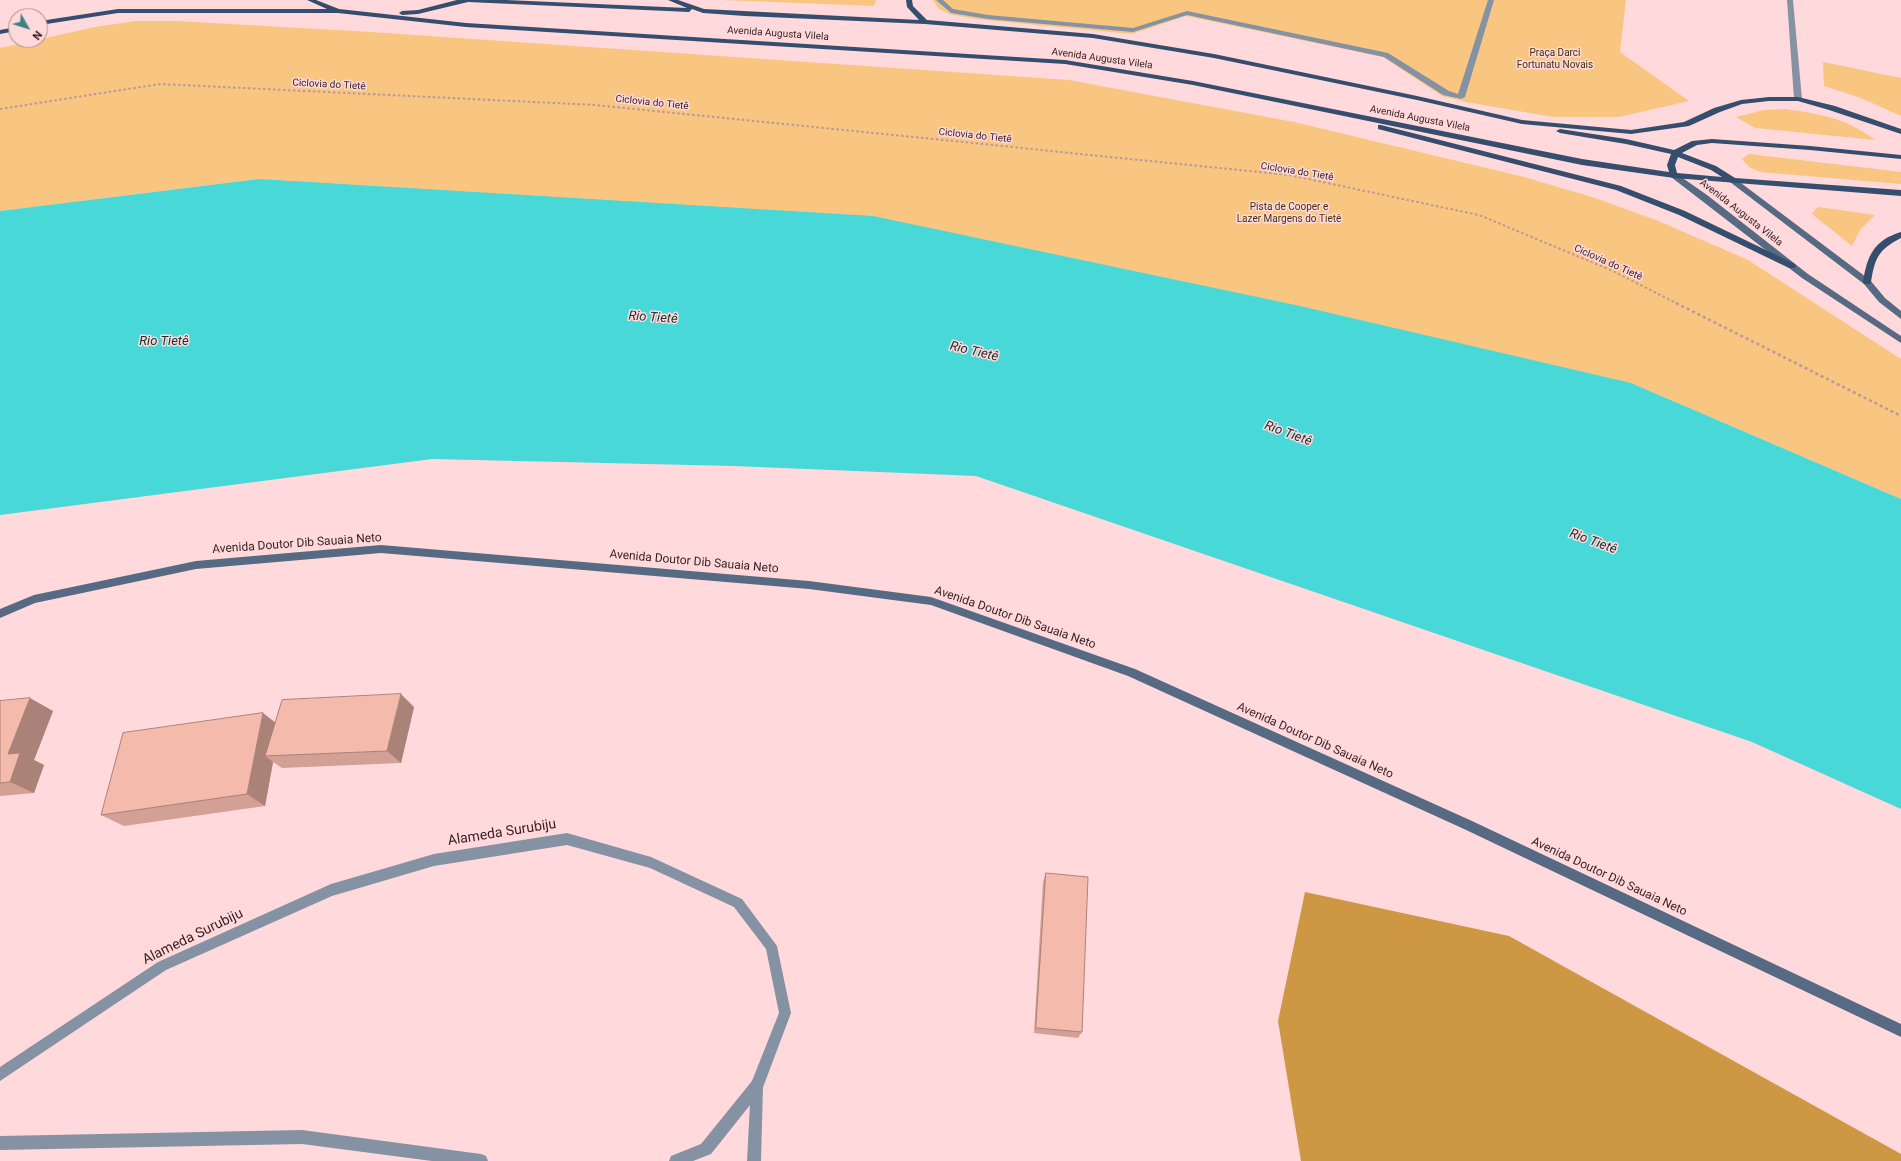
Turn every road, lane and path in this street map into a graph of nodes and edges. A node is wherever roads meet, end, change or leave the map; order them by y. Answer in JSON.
{"nodes":[{"id":1,"x":310,"y":0,"type":"edge"},
{"id":2,"x":460,"y":0,"type":"edge"},
{"id":3,"x":467,"y":0,"type":"edge"},
{"id":4,"x":671,"y":0,"type":"edge"},
{"id":5,"x":909,"y":0,"type":"edge"},
{"id":6,"x":939,"y":0,"type":"edge"},
{"id":7,"x":1491,"y":0,"type":"edge"},
{"id":8,"x":1790,"y":0,"type":"edge"},
{"id":9,"x":338,"y":11,"type":"junction"},
{"id":10,"x":703,"y":11,"type":"junction"},
{"id":11,"x":369,"y":15,"type":"junction"},
{"id":12,"x":48,"y":21,"type":"edge"},
{"id":13,"x":924,"y":22,"type":"junction"},
{"id":14,"x":1798,"y":99,"type":"junction"},
{"id":15,"x":1294,"y":104,"type":"junction"},
{"id":16,"x":0,"y":109,"type":"edge"},
{"id":17,"x":1522,"y":122,"type":"junction"},
{"id":18,"x":1901,"y":132,"type":"edge"},
{"id":19,"x":1675,"y":153,"type":"junction"},
{"id":20,"x":1901,"y":157,"type":"edge"},
{"id":21,"x":1674,"y":174,"type":"junction"},
{"id":22,"x":1733,"y":180,"type":"junction"},
{"id":23,"x":1901,"y":193,"type":"edge"},
{"id":24,"x":1901,"y":235,"type":"edge"},
{"id":25,"x":1792,"y":266,"type":"junction"},
{"id":26,"x":1867,"y":282,"type":"junction"},
{"id":27,"x":1901,"y":316,"type":"edge"},
{"id":28,"x":1901,"y":340,"type":"edge"},
{"id":29,"x":1901,"y":416,"type":"edge"},
{"id":30,"x":0,"y":614,"type":"edge"},
{"id":31,"x":1901,"y":1031,"type":"edge"},
{"id":32,"x":0,"y":1075,"type":"edge"},
{"id":33,"x":757,"y":1085,"type":"junction"},
{"id":34,"x":0,"y":1143,"type":"edge"},
{"id":35,"x":481,"y":1161,"type":"edge"},
{"id":36,"x":676,"y":1161,"type":"edge"},
{"id":37,"x":754,"y":1161,"type":"edge"}],
"edges":[{"from":1,"to":9,"type":"main road"},
{"from":2,"to":3,"type":"main road"},
{"from":3,"to":10,"type":"main road"},
{"from":3,"to":11,"type":"main road"},
{"from":4,"to":10,"type":"main road","name":"Avenida Augusta Vilela"},
{"from":5,"to":13,"type":"main road"},
{"from":6,"to":7,"type":"street"},
{"from":8,"to":14,"type":"street"},
{"from":9,"to":11,"type":"main road"},
{"from":9,"to":12,"type":"main road"},
{"from":10,"to":13,"type":"main road","name":"Avenida Augusta Vilela"},
{"from":11,"to":15,"type":"main road","name":"Avenida Augusta Vilela"},
{"from":13,"to":17,"type":"main road","name":"Avenida Augusta Vilela"},
{"from":14,"to":17,"type":"main road","name":"Avenida Augusta Vilela"},
{"from":14,"to":18,"type":"main road","name":"Avenida Augusta Vilela"},
{"from":15,"to":21,"type":"main road","name":"Avenida Augusta Vilela"},
{"from":15,"to":25,"type":"main road"},
{"from":16,"to":29,"type":"path","name":"Ciclovia do Tietê"},
{"from":17,"to":19,"type":"main road"},
{"from":19,"to":20,"type":"main road"},
{"from":19,"to":21,"type":"main road"},
{"from":19,"to":22,"type":"main road"},
{"from":21,"to":22,"type":"main road"},
{"from":21,"to":25,"type":"main road","name":"Avenida Augusta Vilela"},
{"from":22,"to":23,"type":"main road"},
{"from":22,"to":26,"type":"main road"},
{"from":24,"to":26,"type":"main road"},
{"from":25,"to":28,"type":"main road","name":"Avenida Augusta Vilela"},
{"from":26,"to":27,"type":"main road"},
{"from":30,"to":31,"type":"main road","name":"Avenida Doutor Dib Sauaia Neto"},
{"from":32,"to":33,"type":"street","name":"Alameda Surubiju"},
{"from":33,"to":36,"type":"street","name":"Alameda Surubiju"},
{"from":33,"to":37,"type":"street"},
{"from":34,"to":35,"type":"street"}]}
